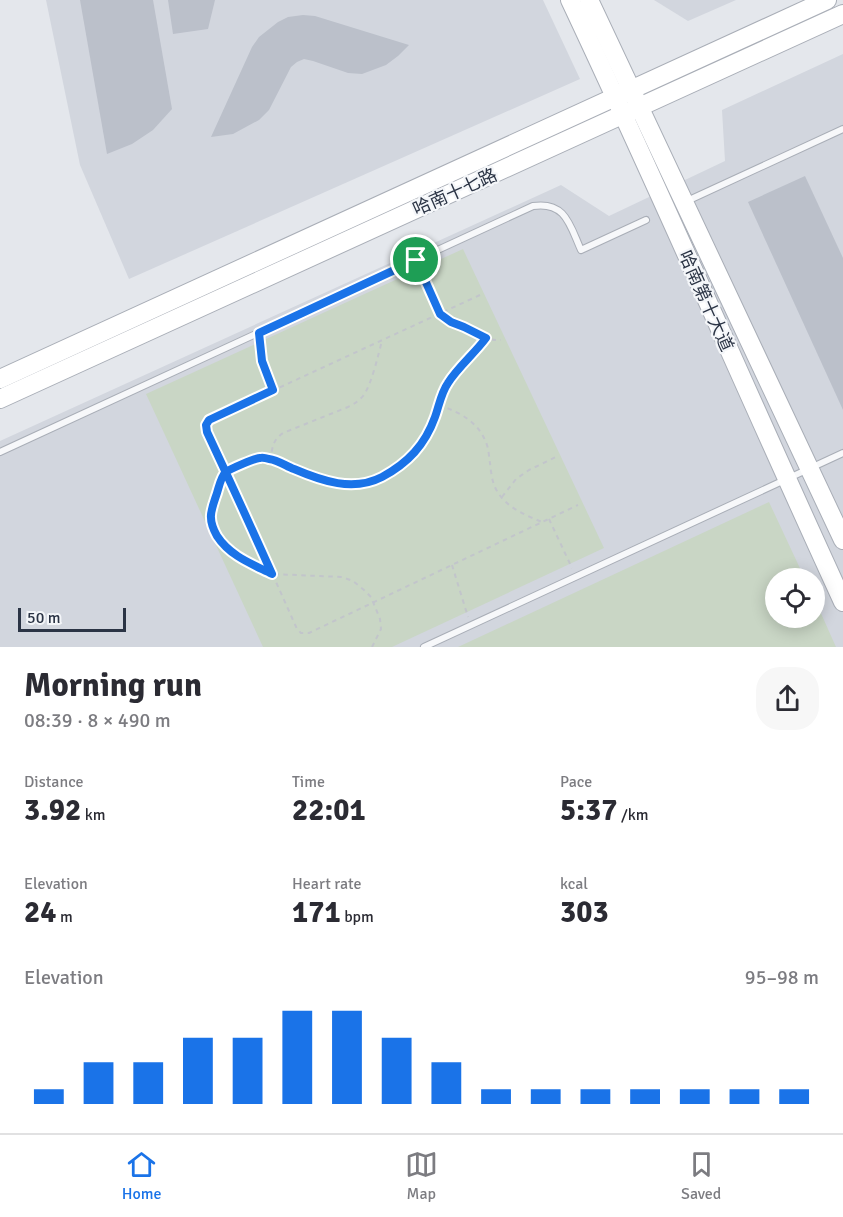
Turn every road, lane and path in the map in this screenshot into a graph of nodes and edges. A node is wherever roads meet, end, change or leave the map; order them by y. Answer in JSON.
{"nodes":[{"id":1,"x":570,"y":0,"type":"edge"},
{"id":2,"x":589,"y":0,"type":"edge"},
{"id":3,"x":828,"y":0,"type":"edge"},
{"id":4,"x":843,"y":14,"type":"edge"},
{"id":5,"x":624,"y":94,"type":"junction"},
{"id":6,"x":631,"y":112,"type":"junction"},
{"id":7,"x":843,"y":129,"type":"edge"},
{"id":8,"x":684,"y":202,"type":"junction"},
{"id":9,"x":646,"y":220,"type":"dead end"},
{"id":10,"x":416,"y":260,"type":"junction"},
{"id":11,"x":480,"y":295,"type":"dead end"},
{"id":12,"x":440,"y":314,"type":"junction"},
{"id":13,"x":259,"y":333,"type":"junction"},
{"id":14,"x":486,"y":338,"type":"junction"},
{"id":15,"x":382,"y":340,"type":"junction"},
{"id":16,"x":501,"y":340,"type":"dead end"},
{"id":17,"x":0,"y":379,"type":"edge"},
{"id":18,"x":273,"y":390,"type":"junction"},
{"id":19,"x":0,"y":399,"type":"edge"},
{"id":20,"x":439,"y":405,"type":"junction"},
{"id":21,"x":0,"y":452,"type":"edge"},
{"id":22,"x":843,"y":453,"type":"edge"},
{"id":23,"x":556,"y":457,"type":"dead end"},
{"id":24,"x":271,"y":459,"type":"junction"},
{"id":25,"x":809,"y":468,"type":"junction"},
{"id":26,"x":226,"y":472,"type":"junction"},
{"id":27,"x":786,"y":479,"type":"junction"},
{"id":28,"x":502,"y":497,"type":"junction"},
{"id":29,"x":578,"y":505,"type":"dead end"},
{"id":30,"x":549,"y":519,"type":"junction"},
{"id":31,"x":542,"y":522,"type":"junction"},
{"id":32,"x":843,"y":540,"type":"edge"},
{"id":33,"x":452,"y":565,"type":"junction"},
{"id":34,"x":272,"y":574,"type":"junction"},
{"id":35,"x":576,"y":576,"type":"junction"},
{"id":36,"x":843,"y":602,"type":"edge"},
{"id":37,"x":374,"y":603,"type":"junction"},
{"id":38,"x":471,"y":626,"type":"junction"},
{"id":39,"x":372,"y":647,"type":"edge"},
{"id":40,"x":424,"y":647,"type":"edge"}],
"edges":[{"from":1,"to":5,"type":"street","name":"哈南第十大道"},
{"from":2,"to":5,"type":"street","name":"哈南第十大道"},
{"from":3,"to":5,"type":"street","name":"哈南十七路"},
{"from":4,"to":6,"type":"street","name":"哈南十七路"},
{"from":5,"to":6,"type":"street","name":"哈南第十大道"},
{"from":5,"to":17,"type":"street","name":"哈南十七路"},
{"from":6,"to":8,"type":"street","name":"哈南第十大道"},
{"from":6,"to":19,"type":"street","name":"哈南十七路"},
{"from":6,"to":27,"type":"street","name":"哈南第十大道"},
{"from":7,"to":8,"type":"lane"},
{"from":8,"to":25,"type":"street","name":"哈南第十大道"},
{"from":9,"to":10,"type":"lane"},
{"from":10,"to":12,"type":"path"},
{"from":10,"to":13,"type":"lane"},
{"from":11,"to":12,"type":"path"},
{"from":12,"to":14,"type":"path"},
{"from":12,"to":15,"type":"path"},
{"from":13,"to":18,"type":"path"},
{"from":13,"to":21,"type":"lane"},
{"from":14,"to":16,"type":"path"},
{"from":14,"to":20,"type":"path"},
{"from":15,"to":18,"type":"path"},
{"from":15,"to":24,"type":"path"},
{"from":18,"to":26,"type":"path"},
{"from":20,"to":24,"type":"path"},
{"from":20,"to":28,"type":"path"},
{"from":22,"to":25,"type":"lane"},
{"from":23,"to":28,"type":"path"},
{"from":24,"to":26,"type":"path"},
{"from":25,"to":27,"type":"lane"},
{"from":25,"to":32,"type":"street","name":"哈南第十大道"},
{"from":26,"to":34,"type":"path"},
{"from":26,"to":34,"type":"path"},
{"from":27,"to":35,"type":"lane"},
{"from":27,"to":36,"type":"street","name":"哈南第十大道"},
{"from":28,"to":31,"type":"path"},
{"from":29,"to":30,"type":"path"},
{"from":30,"to":31,"type":"path"},
{"from":30,"to":35,"type":"path"},
{"from":31,"to":33,"type":"path"},
{"from":33,"to":37,"type":"path"},
{"from":33,"to":38,"type":"path"},
{"from":34,"to":37,"type":"path"},
{"from":34,"to":37,"type":"path"},
{"from":35,"to":38,"type":"lane"},
{"from":37,"to":39,"type":"path"},
{"from":38,"to":40,"type":"lane"}]}
